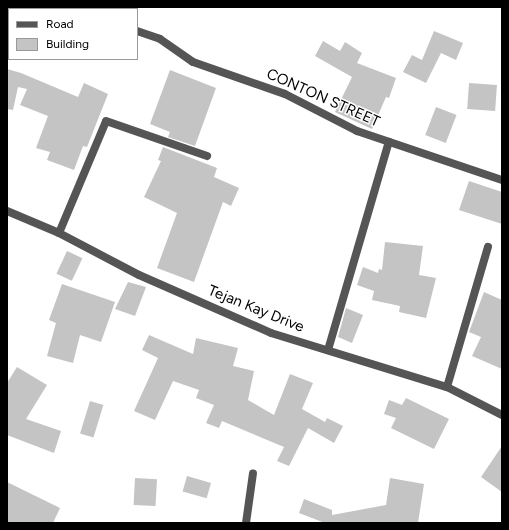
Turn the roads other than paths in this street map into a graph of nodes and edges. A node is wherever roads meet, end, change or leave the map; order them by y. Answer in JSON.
{"nodes":[{"id":1,"x":138,"y":31,"type":"edge"},
{"id":2,"x":389,"y":142,"type":"junction"},
{"id":3,"x":207,"y":156,"type":"dead end"},
{"id":4,"x":502,"y":180,"type":"edge"},
{"id":5,"x":7,"y":211,"type":"edge"},
{"id":6,"x":59,"y":233,"type":"junction"},
{"id":7,"x":488,"y":247,"type":"dead end"},
{"id":8,"x":328,"y":350,"type":"junction"},
{"id":9,"x":447,"y":387,"type":"junction"},
{"id":10,"x":502,"y":415,"type":"edge"},
{"id":11,"x":253,"y":473,"type":"dead end"},
{"id":12,"x":246,"y":523,"type":"edge"}],
"edges":[{"from":1,"to":2,"type":"street","name":"CONTON STREET"},
{"from":2,"to":4,"type":"street","name":"CONTON STREET"},
{"from":2,"to":8,"type":"street"},
{"from":3,"to":6,"type":"street"},
{"from":5,"to":6,"type":"street","name":"Tejan Kay Drive"},
{"from":6,"to":8,"type":"street","name":"Tejan Kay Drive"},
{"from":7,"to":9,"type":"street"},
{"from":8,"to":9,"type":"street","name":"Tejan Kay Drive"},
{"from":9,"to":10,"type":"street","name":"Tejan Kay Drive"},
{"from":11,"to":12,"type":"street"}]}
